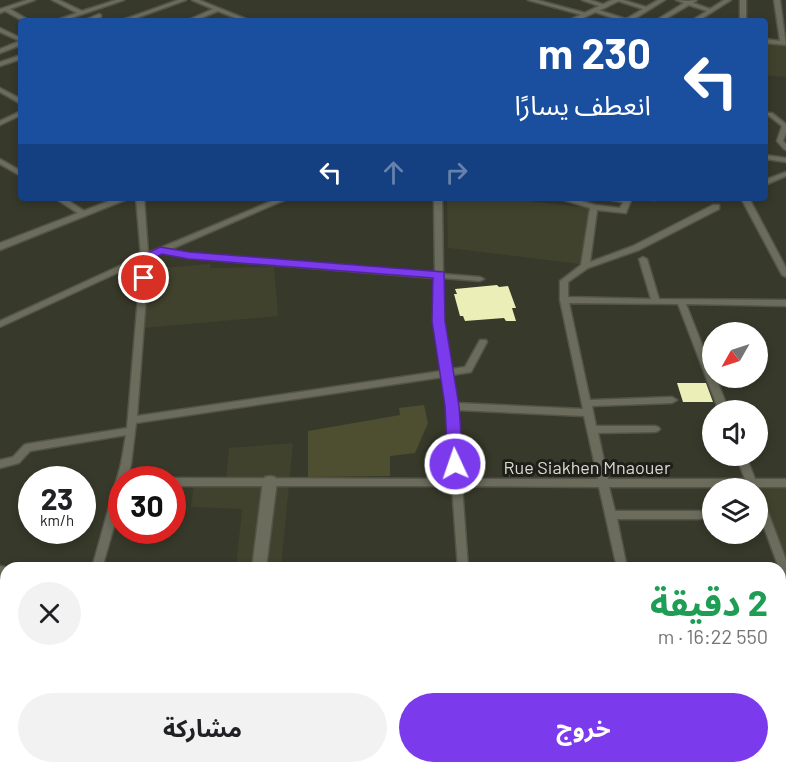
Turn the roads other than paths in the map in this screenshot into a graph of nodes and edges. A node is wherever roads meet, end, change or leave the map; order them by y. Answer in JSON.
{"nodes":[{"id":1,"x":8,"y":0,"type":"edge"},
{"id":2,"x":32,"y":0,"type":"edge"},
{"id":3,"x":55,"y":0,"type":"edge"},
{"id":4,"x":183,"y":0,"type":"edge"},
{"id":5,"x":195,"y":0,"type":"edge"},
{"id":6,"x":531,"y":0,"type":"edge"},
{"id":7,"x":585,"y":0,"type":"edge"},
{"id":8,"x":618,"y":0,"type":"edge"},
{"id":9,"x":662,"y":0,"type":"edge"},
{"id":10,"x":678,"y":0,"type":"edge"},
{"id":11,"x":728,"y":0,"type":"edge"},
{"id":12,"x":742,"y":0,"type":"edge"},
{"id":13,"x":777,"y":0,"type":"edge"},
{"id":14,"x":116,"y":1,"type":"edge"},
{"id":15,"x":692,"y":2,"type":"edge"},
{"id":16,"x":18,"y":5,"type":"junction"},
{"id":17,"x":605,"y":6,"type":"junction"},
{"id":18,"x":218,"y":9,"type":"junction"},
{"id":19,"x":647,"y":9,"type":"junction"},
{"id":20,"x":3,"y":10,"type":"edge"},
{"id":21,"x":595,"y":11,"type":"junction"},
{"id":22,"x":708,"y":12,"type":"junction"},
{"id":23,"x":82,"y":13,"type":"junction"},
{"id":24,"x":586,"y":14,"type":"junction"},
{"id":25,"x":99,"y":16,"type":"dead end"},
{"id":26,"x":20,"y":18,"type":"edge"},
{"id":27,"x":66,"y":18,"type":"edge"},
{"id":28,"x":94,"y":18,"type":"edge"},
{"id":29,"x":132,"y":18,"type":"edge"},
{"id":30,"x":196,"y":18,"type":"edge"},
{"id":31,"x":240,"y":18,"type":"edge"},
{"id":32,"x":577,"y":18,"type":"edge"},
{"id":33,"x":617,"y":18,"type":"edge"},
{"id":34,"x":632,"y":18,"type":"edge"},
{"id":35,"x":663,"y":18,"type":"edge"},
{"id":36,"x":699,"y":18,"type":"edge"},
{"id":37,"x":707,"y":18,"type":"edge"},
{"id":38,"x":743,"y":18,"type":"edge"},
{"id":39,"x":0,"y":30,"type":"edge"},
{"id":40,"x":18,"y":34,"type":"edge"},
{"id":41,"x":11,"y":36,"type":"junction"},
{"id":42,"x":18,"y":40,"type":"edge"},
{"id":43,"x":768,"y":41,"type":"edge"},
{"id":44,"x":18,"y":43,"type":"edge"},
{"id":45,"x":785,"y":43,"type":"edge"},
{"id":46,"x":0,"y":51,"type":"edge"},
{"id":47,"x":18,"y":58,"type":"edge"},
{"id":48,"x":0,"y":64,"type":"edge"},
{"id":49,"x":0,"y":90,"type":"edge"},
{"id":50,"x":18,"y":99,"type":"edge"},
{"id":51,"x":18,"y":114,"type":"edge"},
{"id":52,"x":768,"y":114,"type":"edge"},
{"id":53,"x":786,"y":117,"type":"edge"},
{"id":54,"x":0,"y":123,"type":"edge"},
{"id":55,"x":786,"y":148,"type":"edge"},
{"id":56,"x":768,"y":157,"type":"edge"},
{"id":57,"x":786,"y":160,"type":"edge"},
{"id":58,"x":0,"y":161,"type":"edge"},
{"id":59,"x":18,"y":172,"type":"edge"},
{"id":60,"x":786,"y":174,"type":"edge"},
{"id":61,"x":768,"y":182,"type":"edge"},
{"id":62,"x":64,"y":201,"type":"edge"},
{"id":63,"x":118,"y":201,"type":"edge"},
{"id":64,"x":141,"y":201,"type":"edge"},
{"id":65,"x":278,"y":201,"type":"edge"},
{"id":66,"x":438,"y":201,"type":"edge"},
{"id":67,"x":576,"y":201,"type":"edge"},
{"id":68,"x":627,"y":201,"type":"edge"},
{"id":69,"x":747,"y":201,"type":"edge"},
{"id":70,"x":594,"y":207,"type":"junction"},
{"id":71,"x":716,"y":207,"type":"dead end"},
{"id":72,"x":85,"y":214,"type":"junction"},
{"id":73,"x":2,"y":244,"type":"edge"},
{"id":74,"x":160,"y":250,"type":"junction"},
{"id":75,"x":146,"y":257,"type":"junction"},
{"id":76,"x":643,"y":259,"type":"dead end"},
{"id":77,"x":585,"y":266,"type":"junction"},
{"id":78,"x":440,"y":275,"type":"junction"},
{"id":79,"x":786,"y":276,"type":"edge"},
{"id":80,"x":480,"y":279,"type":"dead end"},
{"id":81,"x":564,"y":300,"type":"junction"},
{"id":82,"x":681,"y":301,"type":"junction"},
{"id":83,"x":656,"y":302,"type":"junction"},
{"id":84,"x":786,"y":303,"type":"edge"},
{"id":85,"x":0,"y":324,"type":"edge"},
{"id":86,"x":483,"y":342,"type":"dead end"},
{"id":87,"x":447,"y":373,"type":"junction"},
{"id":88,"x":672,"y":400,"type":"dead end"},
{"id":89,"x":720,"y":400,"type":"edge"},
{"id":90,"x":452,"y":406,"type":"junction"},
{"id":91,"x":588,"y":408,"type":"junction"},
{"id":92,"x":132,"y":420,"type":"junction"},
{"id":93,"x":655,"y":429,"type":"dead end"},
{"id":94,"x":593,"y":430,"type":"junction"},
{"id":95,"x":131,"y":431,"type":"junction"},
{"id":96,"x":0,"y":464,"type":"edge"},
{"id":97,"x":125,"y":466,"type":"edge"},
{"id":98,"x":270,"y":481,"type":"junction"},
{"id":99,"x":186,"y":482,"type":"edge"},
{"id":100,"x":786,"y":483,"type":"edge"},
{"id":101,"x":456,"y":484,"type":"junction"},
{"id":102,"x":605,"y":484,"type":"junction"},
{"id":103,"x":702,"y":485,"type":"edge"},
{"id":104,"x":768,"y":485,"type":"edge"},
{"id":105,"x":610,"y":515,"type":"junction"},
{"id":106,"x":699,"y":515,"type":"dead end"},
{"id":107,"x":768,"y":526,"type":"edge"},
{"id":108,"x":108,"y":529,"type":"edge"},
{"id":109,"x":99,"y":562,"type":"edge"},
{"id":110,"x":260,"y":562,"type":"edge"},
{"id":111,"x":463,"y":562,"type":"edge"},
{"id":112,"x":621,"y":562,"type":"edge"},
{"id":113,"x":782,"y":562,"type":"edge"}],
"edges":[{"from":1,"to":16,"type":"street"},
{"from":2,"to":16,"type":"street"},
{"from":3,"to":23,"type":"street"},
{"from":4,"to":29,"type":"street"},
{"from":5,"to":18,"type":"street"},
{"from":6,"to":24,"type":"street"},
{"from":7,"to":17,"type":"street"},
{"from":8,"to":17,"type":"street"},
{"from":8,"to":19,"type":"street"},
{"from":9,"to":19,"type":"street"},
{"from":10,"to":15,"type":"street"},
{"from":11,"to":22,"type":"street"},
{"from":12,"to":38,"type":"street"},
{"from":13,"to":45,"type":"street"},
{"from":14,"to":23,"type":"street"},
{"from":15,"to":22,"type":"street"},
{"from":15,"to":35,"type":"street"},
{"from":16,"to":20,"type":"street"},
{"from":17,"to":21,"type":"street"},
{"from":18,"to":30,"type":"street"},
{"from":18,"to":31,"type":"street"},
{"from":19,"to":34,"type":"street"},
{"from":20,"to":26,"type":"street"},
{"from":21,"to":24,"type":"street"},
{"from":21,"to":33,"type":"street"},
{"from":22,"to":36,"type":"street"},
{"from":22,"to":37,"type":"street"},
{"from":23,"to":27,"type":"street"},
{"from":24,"to":32,"type":"street"},
{"from":25,"to":28,"type":"street"},
{"from":39,"to":41,"type":"street"},
{"from":40,"to":41,"type":"street"},
{"from":41,"to":42,"type":"street"},
{"from":43,"to":45,"type":"street"},
{"from":44,"to":46,"type":"street"},
{"from":47,"to":48,"type":"street"},
{"from":49,"to":50,"type":"street"},
{"from":51,"to":54,"type":"street"},
{"from":52,"to":53,"type":"street"},
{"from":52,"to":55,"type":"street"},
{"from":56,"to":57,"type":"street"},
{"from":58,"to":59,"type":"street"},
{"from":60,"to":61,"type":"street"},
{"from":62,"to":72,"type":"street"},
{"from":63,"to":72,"type":"street"},
{"from":64,"to":75,"type":"street"},
{"from":65,"to":74,"type":"street"},
{"from":66,"to":78,"type":"street"},
{"from":67,"to":70,"type":"street"},
{"from":68,"to":70,"type":"street"},
{"from":69,"to":79,"type":"street"},
{"from":70,"to":77,"type":"street"},
{"from":71,"to":77,"type":"street"},
{"from":72,"to":73,"type":"street"},
{"from":74,"to":75,"type":"street"},
{"from":74,"to":78,"type":"street"},
{"from":75,"to":85,"type":"street"},
{"from":75,"to":92,"type":"street"},
{"from":76,"to":83,"type":"street"},
{"from":77,"to":81,"type":"street"},
{"from":78,"to":80,"type":"street"},
{"from":78,"to":87,"type":"street"},
{"from":81,"to":83,"type":"street"},
{"from":81,"to":91,"type":"street"},
{"from":82,"to":83,"type":"street"},
{"from":82,"to":84,"type":"street"},
{"from":82,"to":89,"type":"street"},
{"from":86,"to":87,"type":"street"},
{"from":87,"to":90,"type":"street"},
{"from":87,"to":92,"type":"street"},
{"from":88,"to":91,"type":"street"},
{"from":90,"to":91,"type":"street"},
{"from":90,"to":101,"type":"street"},
{"from":91,"to":94,"type":"street"},
{"from":92,"to":95,"type":"street"},
{"from":93,"to":94,"type":"street"},
{"from":94,"to":102,"type":"street"},
{"from":95,"to":96,"type":"street"},
{"from":95,"to":97,"type":"street"},
{"from":98,"to":99,"type":"street","name":"Rue Siakhen Mnaouer"},
{"from":98,"to":101,"type":"street","name":"Rue Siakhen Mnaouer"},
{"from":98,"to":110,"type":"street"},
{"from":100,"to":104,"type":"street","name":"Rue Siakhen Mnaouer"},
{"from":101,"to":102,"type":"street","name":"Rue Siakhen Mnaouer"},
{"from":101,"to":111,"type":"street"},
{"from":102,"to":103,"type":"street","name":"Rue Siakhen Mnaouer"},
{"from":102,"to":105,"type":"street"},
{"from":105,"to":106,"type":"street"},
{"from":105,"to":112,"type":"street"},
{"from":107,"to":113,"type":"street"},
{"from":108,"to":109,"type":"street"}]}
